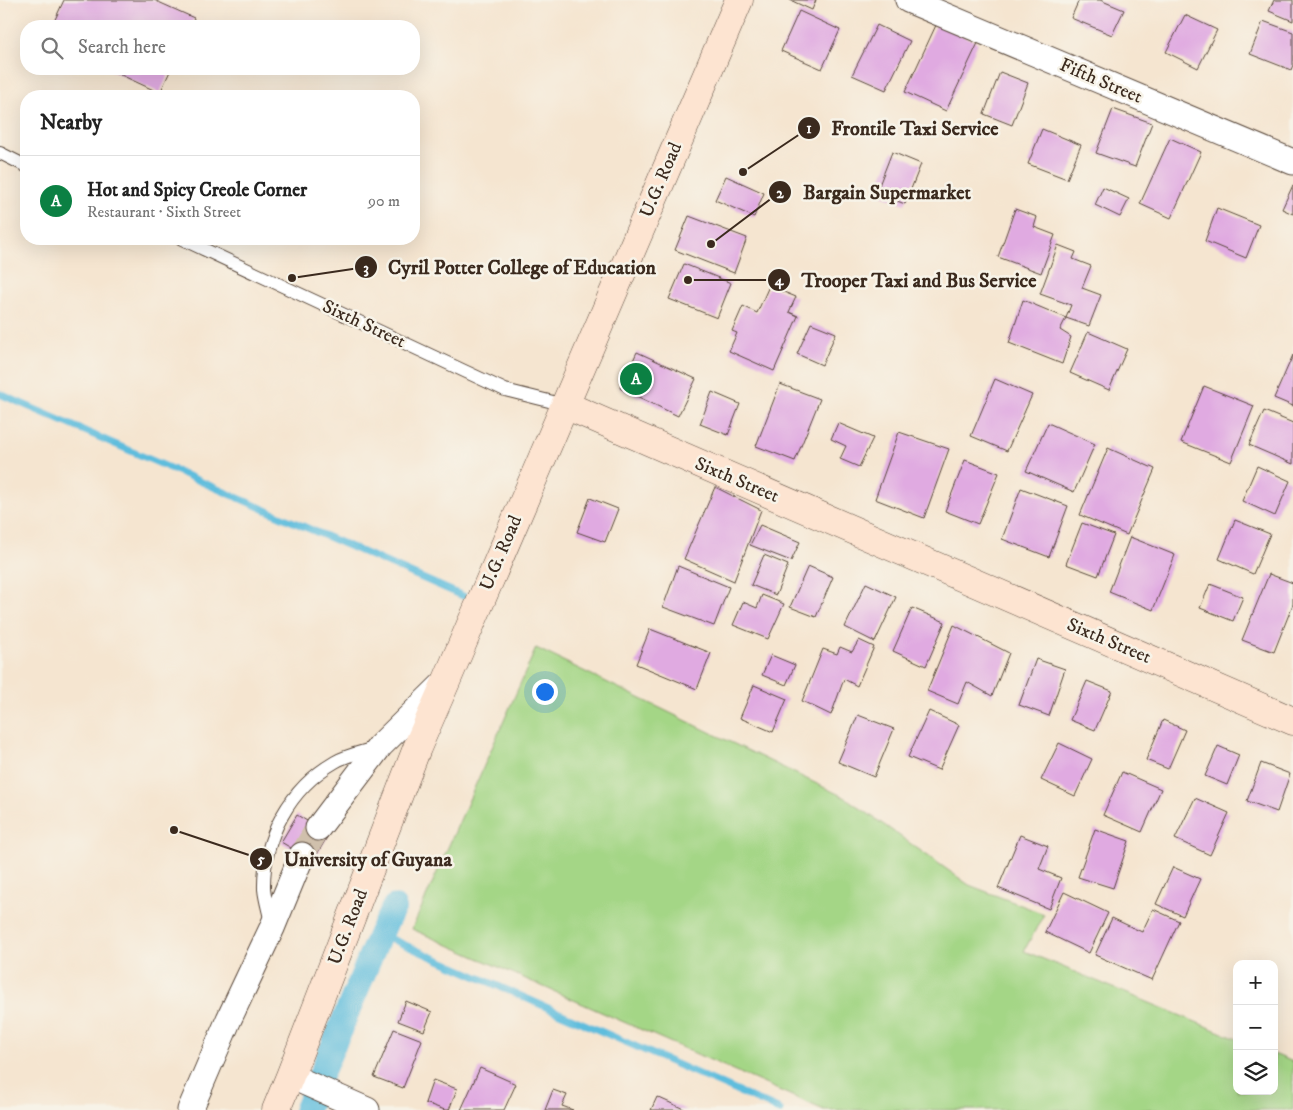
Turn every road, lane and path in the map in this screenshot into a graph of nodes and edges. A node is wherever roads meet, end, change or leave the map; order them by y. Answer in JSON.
{"nodes":[{"id":1,"x":738,"y":0,"type":"edge"},
{"id":2,"x":908,"y":0,"type":"edge"},
{"id":3,"x":0,"y":153,"type":"edge"},
{"id":4,"x":1293,"y":162,"type":"edge"},
{"id":5,"x":20,"y":163,"type":"edge"},
{"id":6,"x":195,"y":245,"type":"edge"},
{"id":7,"x":565,"y":405,"type":"junction"},
{"id":8,"x":446,"y":682,"type":"junction"},
{"id":9,"x":1293,"y":721,"type":"edge"},
{"id":10,"x":380,"y":746,"type":"junction"},
{"id":11,"x":318,"y":828,"type":"tunnel mouth"},
{"id":12,"x":302,"y":855,"type":"tunnel mouth"},
{"id":13,"x":272,"y":928,"type":"junction"},
{"id":14,"x":299,"y":1080,"type":"junction"},
{"id":15,"x":190,"y":1110,"type":"edge"},
{"id":16,"x":276,"y":1110,"type":"edge"},
{"id":17,"x":367,"y":1110,"type":"edge"}],
"edges":[{"from":1,"to":7,"type":"street","name":"U.G. Road"},
{"from":2,"to":4,"type":"street","name":"Fifth Street"},
{"from":3,"to":5,"type":"lane"},
{"from":6,"to":7,"type":"lane","name":"Sixth Street"},
{"from":7,"to":8,"type":"street","name":"U.G. Road"},
{"from":7,"to":9,"type":"street","name":"Sixth Street"},
{"from":8,"to":10,"type":"street"},
{"from":8,"to":14,"type":"street","name":"U.G. Road"},
{"from":10,"to":11,"type":"street"},
{"from":10,"to":13,"type":"lane"},
{"from":12,"to":13,"type":"street"},
{"from":13,"to":15,"type":"street"},
{"from":14,"to":16,"type":"street","name":"U.G. Road"},
{"from":14,"to":17,"type":"street"}]}
